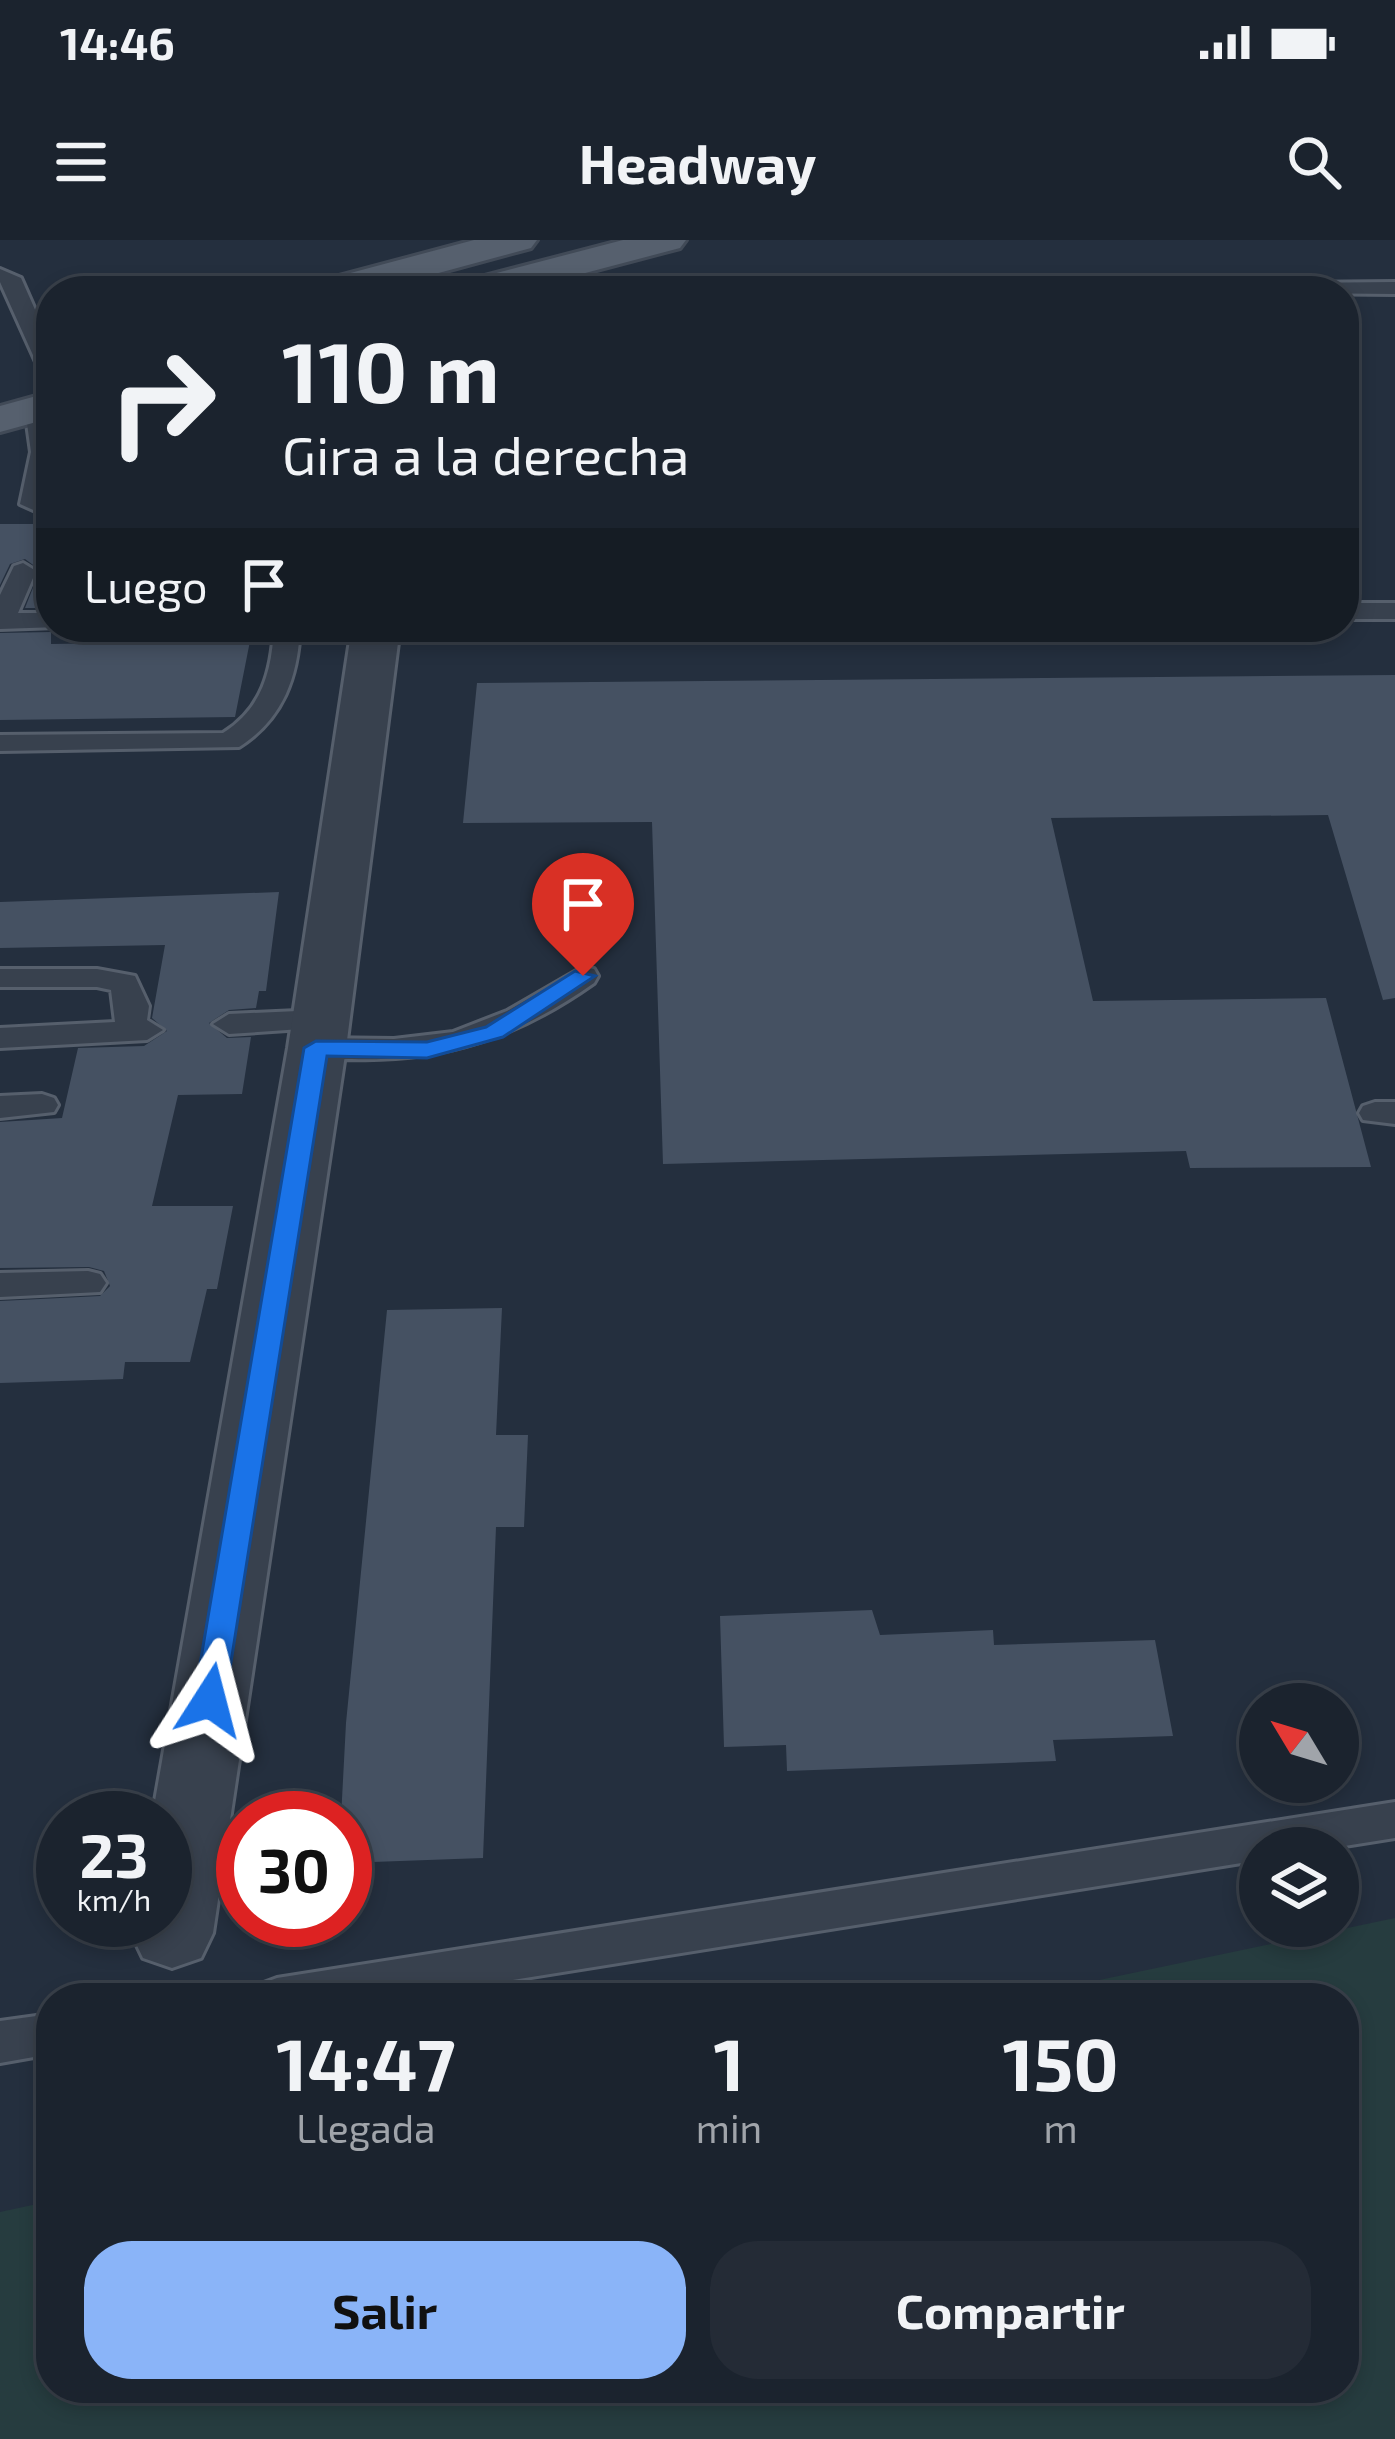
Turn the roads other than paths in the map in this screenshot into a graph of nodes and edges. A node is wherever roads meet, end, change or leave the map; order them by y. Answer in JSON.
{"nodes":[{"id":1,"x":518,"y":240,"type":"edge"},
{"id":2,"x":667,"y":240,"type":"edge"},
{"id":3,"x":432,"y":252,"type":"edge"},
{"id":4,"x":550,"y":271,"type":"junction"},
{"id":5,"x":0,"y":275,"type":"edge"},
{"id":6,"x":367,"y":276,"type":"edge"},
{"id":7,"x":530,"y":276,"type":"edge"},
{"id":8,"x":569,"y":276,"type":"edge"},
{"id":9,"x":1359,"y":288,"type":"edge"},
{"id":10,"x":1395,"y":288,"type":"edge"},
{"id":11,"x":34,"y":389,"type":"edge"},
{"id":12,"x":23,"y":571,"type":"dead end"},
{"id":13,"x":1395,"y":610,"type":"edge"},
{"id":14,"x":1359,"y":611,"type":"edge"},
{"id":15,"x":1,"y":621,"type":"edge"},
{"id":16,"x":36,"y":621,"type":"edge"},
{"id":17,"x":284,"y":642,"type":"edge"},
{"id":18,"x":374,"y":642,"type":"edge"},
{"id":19,"x":0,"y":743,"type":"edge"},
{"id":20,"x":583,"y":976,"type":"dead end"},
{"id":21,"x":0,"y":978,"type":"edge"},
{"id":22,"x":229,"y":1024,"type":"dead end"},
{"id":23,"x":318,"y":1034,"type":"junction"},
{"id":24,"x":0,"y":1038,"type":"edge"},
{"id":25,"x":42,"y":1105,"type":"dead end"},
{"id":26,"x":0,"y":1107,"type":"edge"},
{"id":27,"x":88,"y":1283,"type":"dead end"},
{"id":28,"x":0,"y":1285,"type":"edge"},
{"id":29,"x":192,"y":1810,"type":"edge"},
{"id":30,"x":1395,"y":1820,"type":"edge"},
{"id":31,"x":371,"y":1983,"type":"edge"},
{"id":32,"x":36,"y":2036,"type":"edge"},
{"id":33,"x":0,"y":2042,"type":"edge"}],
"edges":[{"from":1,"to":3,"type":"main road"},
{"from":2,"to":4,"type":"main road"},
{"from":3,"to":6,"type":"main road"},
{"from":4,"to":7,"type":"main road"},
{"from":4,"to":8,"type":"lane"},
{"from":5,"to":11,"type":"lane"},
{"from":9,"to":10,"type":"lane"},
{"from":12,"to":15,"type":"lane"},
{"from":13,"to":14,"type":"lane"},
{"from":15,"to":16,"type":"lane"},
{"from":17,"to":19,"type":"lane"},
{"from":18,"to":23,"type":"street"},
{"from":20,"to":23,"type":"lane"},
{"from":21,"to":24,"type":"lane"},
{"from":22,"to":23,"type":"lane"},
{"from":23,"to":29,"type":"street"},
{"from":25,"to":26,"type":"lane"},
{"from":27,"to":28,"type":"lane"},
{"from":30,"to":31,"type":"lane"},
{"from":32,"to":33,"type":"lane"}]}
